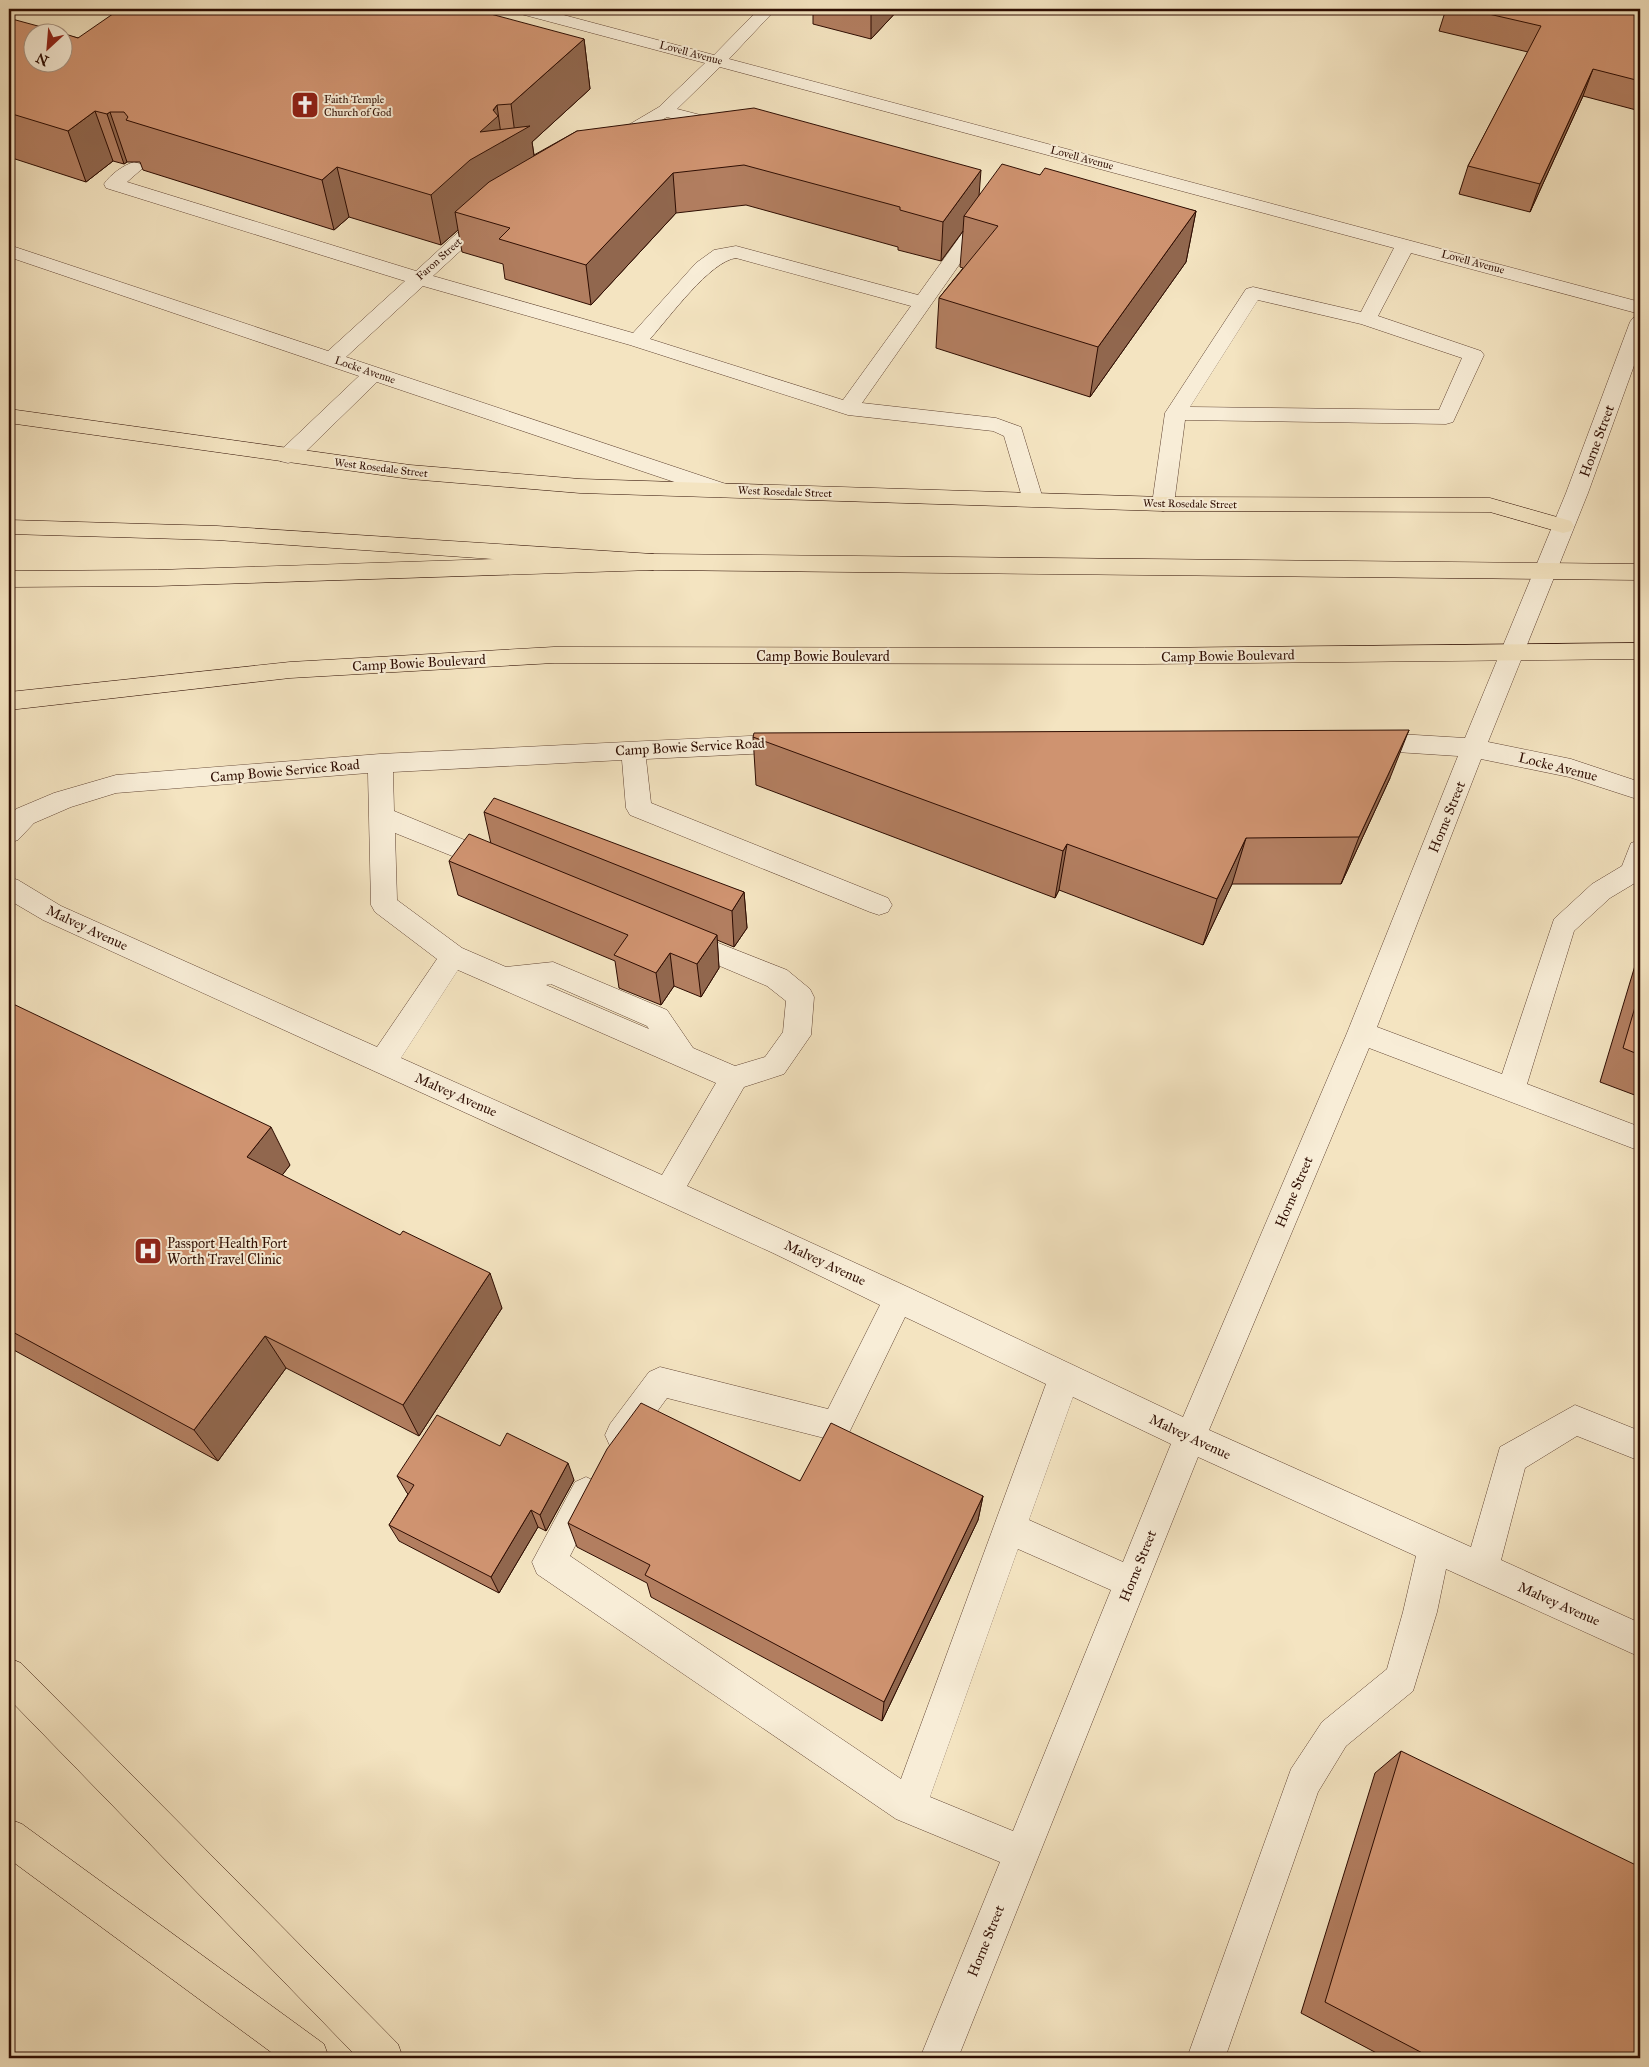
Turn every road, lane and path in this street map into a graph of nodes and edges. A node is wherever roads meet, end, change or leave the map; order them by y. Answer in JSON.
{"nodes":[{"id":1,"x":523,"y":9,"type":"edge"},
{"id":2,"x":768,"y":9,"type":"edge"},
{"id":3,"x":718,"y":60,"type":"junction"},
{"id":4,"x":665,"y":111,"type":"junction"},
{"id":5,"x":741,"y":131,"type":"edge"},
{"id":6,"x":600,"y":149,"type":"edge"},
{"id":7,"x":134,"y":168,"type":"edge"},
{"id":8,"x":997,"y":199,"type":"edge"},
{"id":9,"x":503,"y":206,"type":"edge"},
{"id":10,"x":1406,"y":244,"type":"junction"},
{"id":11,"x":9,"y":251,"type":"edge"},
{"id":12,"x":417,"y":278,"type":"junction"},
{"id":13,"x":923,"y":303,"type":"junction"},
{"id":14,"x":1640,"y":308,"type":"edge"},
{"id":15,"x":1367,"y":319,"type":"junction"},
{"id":16,"x":1640,"y":322,"type":"edge"},
{"id":17,"x":637,"y":341,"type":"junction"},
{"id":18,"x":332,"y":359,"type":"junction"},
{"id":19,"x":374,"y":373,"type":"junction"},
{"id":20,"x":848,"y":408,"type":"junction"},
{"id":21,"x":1175,"y":413,"type":"junction"},
{"id":22,"x":9,"y":416,"type":"edge"},
{"id":23,"x":288,"y":456,"type":"junction"},
{"id":24,"x":721,"y":490,"type":"junction"},
{"id":25,"x":1032,"y":499,"type":"junction"},
{"id":26,"x":1163,"y":504,"type":"junction"},
{"id":27,"x":1563,"y":526,"type":"junction"},
{"id":28,"x":9,"y":527,"type":"edge"},
{"id":29,"x":654,"y":562,"type":"junction"},
{"id":30,"x":1545,"y":570,"type":"junction"},
{"id":31,"x":1640,"y":572,"type":"edge"},
{"id":32,"x":9,"y":579,"type":"edge"},
{"id":33,"x":1640,"y":651,"type":"edge"},
{"id":34,"x":1511,"y":652,"type":"junction"},
{"id":35,"x":9,"y":701,"type":"edge"},
{"id":36,"x":1346,"y":741,"type":"edge"},
{"id":37,"x":820,"y":743,"type":"edge"},
{"id":38,"x":1474,"y":748,"type":"junction"},
{"id":39,"x":633,"y":750,"type":"junction"},
{"id":40,"x":380,"y":763,"type":"junction"},
{"id":41,"x":1640,"y":791,"type":"edge"},
{"id":42,"x":382,"y":817,"type":"junction"},
{"id":43,"x":9,"y":833,"type":"edge"},
{"id":44,"x":1640,"y":850,"type":"edge"},
{"id":45,"x":510,"y":869,"type":"edge"},
{"id":46,"x":9,"y":888,"type":"edge"},
{"id":47,"x":879,"y":905,"type":"dead end"},
{"id":48,"x":657,"y":929,"type":"edge"},
{"id":49,"x":453,"y":956,"type":"junction"},
{"id":50,"x":1361,"y":1033,"type":"junction"},
{"id":51,"x":383,"y":1062,"type":"junction"},
{"id":52,"x":734,"y":1078,"type":"junction"},
{"id":53,"x":1511,"y":1089,"type":"junction"},
{"id":54,"x":1640,"y":1139,"type":"edge"},
{"id":55,"x":668,"y":1192,"type":"junction"},
{"id":56,"x":899,"y":1298,"type":"junction"},
{"id":57,"x":1064,"y":1377,"type":"junction"},
{"id":58,"x":1190,"y":1437,"type":"junction"},
{"id":59,"x":1640,"y":1446,"type":"edge"},
{"id":60,"x":1009,"y":1528,"type":"junction"},
{"id":61,"x":1434,"y":1548,"type":"junction"},
{"id":62,"x":1482,"y":1569,"type":"junction"},
{"id":63,"x":1131,"y":1582,"type":"junction"},
{"id":64,"x":1640,"y":1640,"type":"edge"},
{"id":65,"x":9,"y":1675,"type":"edge"},
{"id":66,"x":909,"y":1806,"type":"junction"},
{"id":67,"x":9,"y":1837,"type":"edge"},
{"id":68,"x":1022,"y":1853,"type":"junction"},
{"id":69,"x":310,"y":2058,"type":"edge"},
{"id":70,"x":384,"y":2058,"type":"edge"},
{"id":71,"x":939,"y":2058,"type":"edge"},
{"id":72,"x":1206,"y":2058,"type":"edge"}],
"edges":[{"from":1,"to":3,"type":"street","name":"Lovell Avenue"},
{"from":2,"to":3,"type":"street"},
{"from":3,"to":4,"type":"street"},
{"from":3,"to":10,"type":"street","name":"Lovell Avenue"},
{"from":4,"to":5,"type":"street"},
{"from":4,"to":6,"type":"street"},
{"from":7,"to":12,"type":"street"},
{"from":8,"to":13,"type":"street"},
{"from":9,"to":12,"type":"street","name":"Faron Street"},
{"from":10,"to":14,"type":"street","name":"Lovell Avenue"},
{"from":10,"to":15,"type":"street"},
{"from":11,"to":18,"type":"street","name":"Locke Avenue"},
{"from":12,"to":17,"type":"street"},
{"from":12,"to":18,"type":"street","name":"Faron Street"},
{"from":13,"to":17,"type":"street"},
{"from":13,"to":20,"type":"street"},
{"from":15,"to":21,"type":"street"},
{"from":15,"to":21,"type":"street"},
{"from":16,"to":27,"type":"street","name":"Horne Street"},
{"from":17,"to":20,"type":"street"},
{"from":18,"to":19,"type":"street","name":"Locke Avenue"},
{"from":19,"to":23,"type":"street"},
{"from":19,"to":24,"type":"street","name":"Locke Avenue"},
{"from":20,"to":25,"type":"street"},
{"from":21,"to":26,"type":"street"},
{"from":22,"to":23,"type":"main road","name":"West Rosedale Street"},
{"from":23,"to":24,"type":"main road","name":"West Rosedale Street"},
{"from":24,"to":25,"type":"main road","name":"West Rosedale Street"},
{"from":25,"to":26,"type":"main road","name":"West Rosedale Street"},
{"from":26,"to":27,"type":"main road","name":"West Rosedale Street"},
{"from":27,"to":30,"type":"street","name":"Horne Street"},
{"from":28,"to":29,"type":"main road"},
{"from":29,"to":30,"type":"main road"},
{"from":29,"to":32,"type":"main road"},
{"from":30,"to":31,"type":"main road"},
{"from":30,"to":34,"type":"street","name":"Horne Street"},
{"from":33,"to":34,"type":"main road","name":"Camp Bowie Boulevard"},
{"from":34,"to":35,"type":"main road","name":"Camp Bowie Boulevard"},
{"from":34,"to":38,"type":"street","name":"Horne Street"},
{"from":36,"to":38,"type":"street"},
{"from":37,"to":39,"type":"street","name":"Camp Bowie Service Road"},
{"from":38,"to":41,"type":"street","name":"Locke Avenue"},
{"from":38,"to":50,"type":"street","name":"Horne Street"},
{"from":39,"to":40,"type":"street","name":"Camp Bowie Service Road"},
{"from":39,"to":47,"type":"street"},
{"from":40,"to":42,"type":"street"},
{"from":40,"to":43,"type":"street","name":"Camp Bowie Service Road"},
{"from":42,"to":45,"type":"street"},
{"from":42,"to":49,"type":"street"},
{"from":44,"to":53,"type":"street"},
{"from":46,"to":51,"type":"street","name":"Malvey Avenue"},
{"from":48,"to":52,"type":"street"},
{"from":49,"to":51,"type":"street"},
{"from":49,"to":52,"type":"street"},
{"from":50,"to":53,"type":"street"},
{"from":50,"to":58,"type":"street","name":"Horne Street"},
{"from":51,"to":55,"type":"street","name":"Malvey Avenue"},
{"from":52,"to":55,"type":"street"},
{"from":53,"to":54,"type":"street"},
{"from":55,"to":56,"type":"street","name":"Malvey Avenue"},
{"from":56,"to":57,"type":"street","name":"Malvey Avenue"},
{"from":56,"to":66,"type":"street"},
{"from":57,"to":58,"type":"street","name":"Malvey Avenue"},
{"from":57,"to":60,"type":"street"},
{"from":58,"to":61,"type":"street","name":"Malvey Avenue"},
{"from":58,"to":63,"type":"street","name":"Horne Street"},
{"from":59,"to":62,"type":"street"},
{"from":60,"to":63,"type":"street"},
{"from":60,"to":66,"type":"street"},
{"from":61,"to":62,"type":"street","name":"Malvey Avenue"},
{"from":61,"to":72,"type":"street"},
{"from":62,"to":64,"type":"street","name":"Malvey Avenue"},
{"from":63,"to":68,"type":"street","name":"Horne Street"},
{"from":65,"to":70,"type":"main road"},
{"from":66,"to":68,"type":"street"},
{"from":67,"to":69,"type":"main road"},
{"from":68,"to":71,"type":"street","name":"Horne Street"}]}
